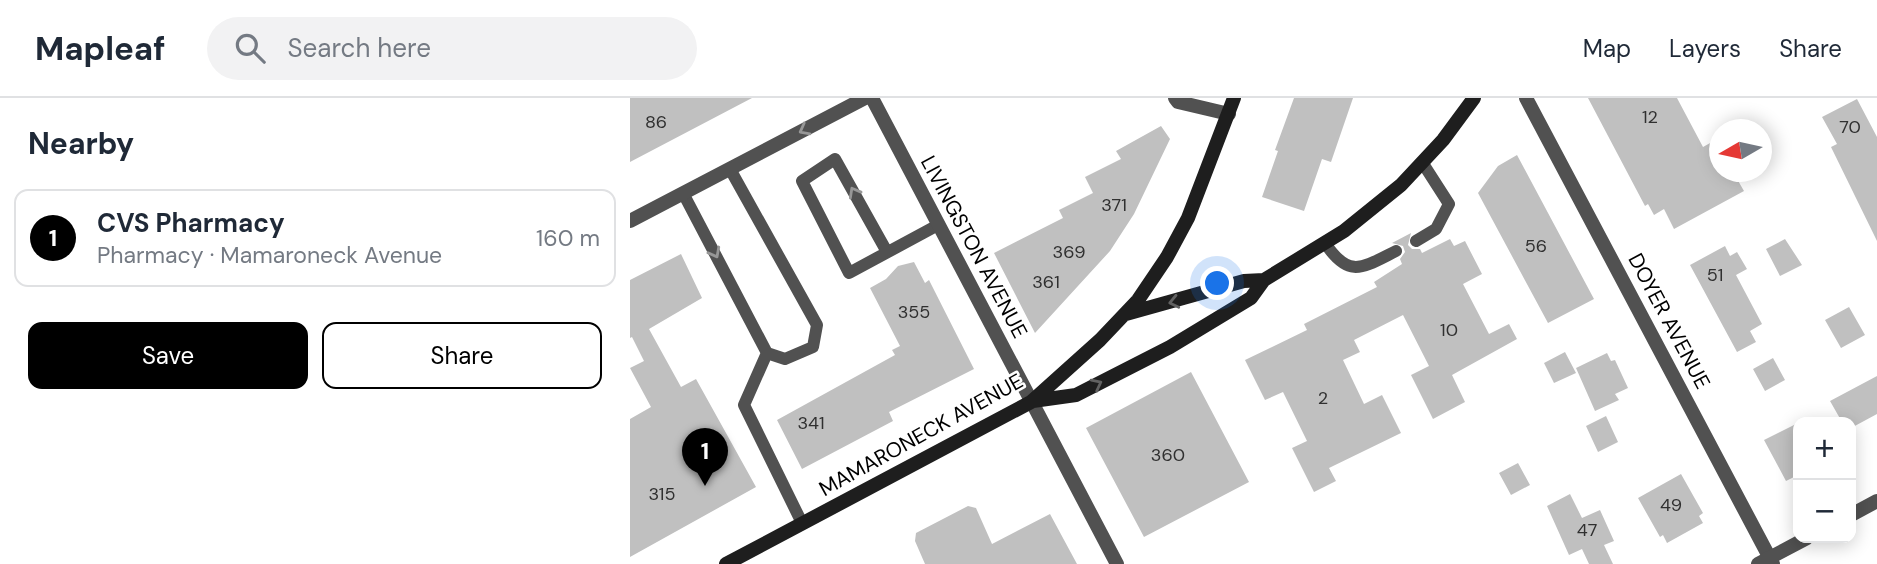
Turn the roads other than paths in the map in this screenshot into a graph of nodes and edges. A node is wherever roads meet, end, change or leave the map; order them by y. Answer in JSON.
{"nodes":[{"id":1,"x":864,"y":98,"type":"edge"},
{"id":2,"x":872,"y":98,"type":"edge"},
{"id":3,"x":1175,"y":98,"type":"edge"},
{"id":4,"x":1234,"y":98,"type":"edge"},
{"id":5,"x":1474,"y":98,"type":"edge"},
{"id":6,"x":1526,"y":98,"type":"edge"},
{"id":7,"x":1229,"y":114,"type":"junction"},
{"id":8,"x":1422,"y":162,"type":"junction"},
{"id":9,"x":730,"y":169,"type":"junction"},
{"id":10,"x":683,"y":193,"type":"junction"},
{"id":11,"x":630,"y":221,"type":"edge"},
{"id":12,"x":938,"y":225,"type":"junction"},
{"id":13,"x":1416,"y":241,"type":"dead end"},
{"id":14,"x":1325,"y":243,"type":"junction"},
{"id":15,"x":1396,"y":251,"type":"dead end"},
{"id":16,"x":887,"y":252,"type":"junction"},
{"id":17,"x":1264,"y":280,"type":"junction"},
{"id":18,"x":1123,"y":316,"type":"junction"},
{"id":19,"x":767,"y":352,"type":"junction"},
{"id":20,"x":1031,"y":402,"type":"junction"},
{"id":21,"x":1877,"y":501,"type":"edge"},
{"id":22,"x":1856,"y":512,"type":"edge"},
{"id":23,"x":802,"y":523,"type":"junction"},
{"id":24,"x":1799,"y":543,"type":"edge"},
{"id":25,"x":1767,"y":562,"type":"edge"},
{"id":26,"x":726,"y":564,"type":"edge"},
{"id":27,"x":1117,"y":564,"type":"edge"}],
"edges":[{"from":1,"to":9,"type":"street","one_way":true},
{"from":2,"to":12,"type":"street","name":"LIVINGSTON AVENUE"},
{"from":3,"to":7,"type":"street"},
{"from":4,"to":7,"type":"main road","name":"MAMARONECK AVENUE"},
{"from":5,"to":8,"type":"main road"},
{"from":6,"to":25,"type":"street","name":"DOYER AVENUE"},
{"from":7,"to":18,"type":"main road","name":"MAMARONECK AVENUE"},
{"from":8,"to":13,"type":"lane"},
{"from":8,"to":14,"type":"main road"},
{"from":9,"to":10,"type":"street"},
{"from":9,"to":19,"type":"lane"},
{"from":10,"to":11,"type":"street"},
{"from":10,"to":19,"type":"lane","one_way":true},
{"from":12,"to":16,"type":"lane"},
{"from":12,"to":20,"type":"street","name":"LIVINGSTON AVENUE"},
{"from":14,"to":15,"type":"lane"},
{"from":14,"to":17,"type":"main road"},
{"from":16,"to":16,"type":"lane","one_way":true},
{"from":17,"to":18,"type":"main road","one_way":true},
{"from":20,"to":17,"type":"main road","one_way":true},
{"from":18,"to":20,"type":"main road","name":"MAMARONECK AVENUE"},
{"from":19,"to":23,"type":"lane"},
{"from":20,"to":23,"type":"main road","name":"MAMARONECK AVENUE"},
{"from":20,"to":27,"type":"street","name":"LIVINGSTON AVENUE"},
{"from":21,"to":22,"type":"street"},
{"from":23,"to":26,"type":"main road","name":"MAMARONECK AVENUE"},
{"from":24,"to":25,"type":"street"}]}
